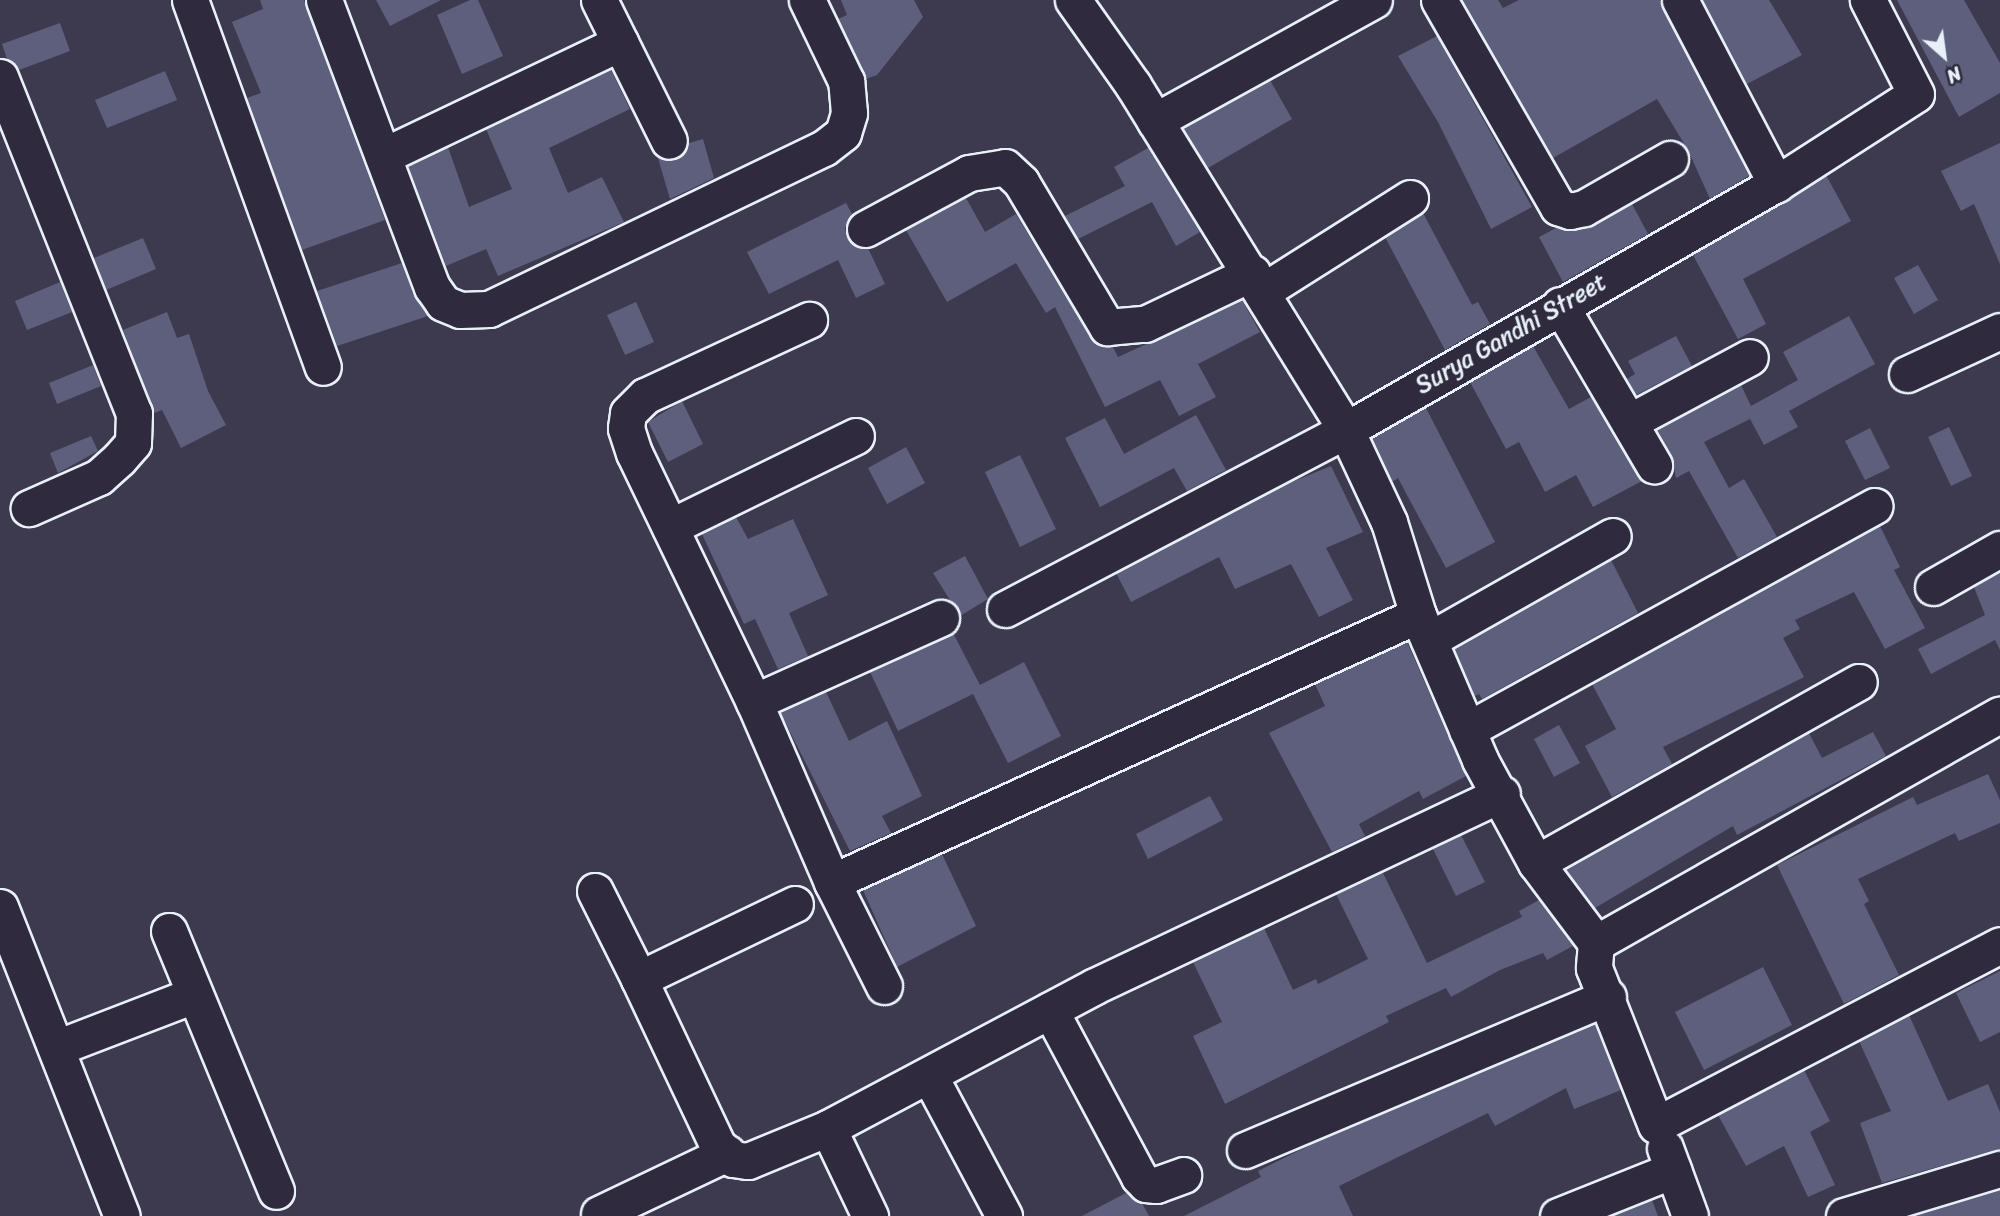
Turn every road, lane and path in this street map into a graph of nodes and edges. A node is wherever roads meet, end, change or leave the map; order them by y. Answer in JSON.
{"nodes":[{"id":1,"x":190,"y":0,"type":"edge"},
{"id":2,"x":324,"y":0,"type":"edge"},
{"id":3,"x":599,"y":0,"type":"edge"},
{"id":4,"x":807,"y":0,"type":"edge"},
{"id":5,"x":1073,"y":0,"type":"edge"},
{"id":6,"x":1374,"y":0,"type":"edge"},
{"id":7,"x":1439,"y":0,"type":"edge"},
{"id":8,"x":1680,"y":0,"type":"edge"},
{"id":9,"x":1868,"y":0,"type":"edge"},
{"id":10,"x":620,"y":43,"type":"junction"},
{"id":11,"x":0,"y":78,"type":"edge"},
{"id":12,"x":1155,"y":121,"type":"junction"},
{"id":13,"x":669,"y":141,"type":"dead end"},
{"id":14,"x":383,"y":156,"type":"junction"},
{"id":15,"x":1670,"y":159,"type":"dead end"},
{"id":16,"x":1776,"y":184,"type":"junction"},
{"id":17,"x":1410,"y":198,"type":"dead end"},
{"id":18,"x":865,"y":229,"type":"dead end"},
{"id":19,"x":1257,"y":282,"type":"junction"},
{"id":20,"x":1560,"y":305,"type":"junction"},
{"id":21,"x":809,"y":320,"type":"dead end"},
{"id":22,"x":2000,"y":331,"type":"edge"},
{"id":23,"x":1750,"y":357,"type":"dead end"},
{"id":24,"x":323,"y":367,"type":"dead end"},
{"id":25,"x":1907,"y":374,"type":"dead end"},
{"id":26,"x":1629,"y":422,"type":"junction"},
{"id":27,"x":1346,"y":430,"type":"junction"},
{"id":28,"x":856,"y":436,"type":"dead end"},
{"id":29,"x":1654,"y":465,"type":"dead end"},
{"id":30,"x":1874,"y":506,"type":"dead end"},
{"id":31,"x":29,"y":508,"type":"dead end"},
{"id":32,"x":670,"y":527,"type":"junction"},
{"id":33,"x":1613,"y":536,"type":"dead end"},
{"id":34,"x":2000,"y":549,"type":"edge"},
{"id":35,"x":1933,"y":587,"type":"dead end"},
{"id":36,"x":1005,"y":610,"type":"dead end"},
{"id":37,"x":941,"y":618,"type":"dead end"},
{"id":38,"x":1423,"y":627,"type":"junction"},
{"id":39,"x":1859,"y":682,"type":"dead end"},
{"id":40,"x":754,"y":702,"type":"junction"},
{"id":41,"x":2000,"y":714,"type":"edge"},
{"id":42,"x":1467,"y":730,"type":"junction"},
{"id":43,"x":1502,"y":794,"type":"junction"},
{"id":44,"x":1536,"y":863,"type":"junction"},
{"id":45,"x":832,"y":882,"type":"junction"},
{"id":46,"x":595,"y":891,"type":"dead end"},
{"id":47,"x":795,"y":904,"type":"dead end"},
{"id":48,"x":0,"y":907,"type":"edge"},
{"id":49,"x":169,"y":931,"type":"dead end"},
{"id":50,"x":1596,"y":943,"type":"junction"},
{"id":51,"x":2000,"y":945,"type":"edge"},
{"id":52,"x":639,"y":979,"type":"junction"},
{"id":53,"x":884,"y":986,"type":"dead end"},
{"id":54,"x":194,"y":995,"type":"junction"},
{"id":55,"x":1608,"y":997,"type":"junction"},
{"id":56,"x":1050,"y":1010,"type":"junction"},
{"id":57,"x":56,"y":1048,"type":"junction"},
{"id":58,"x":929,"y":1076,"type":"junction"},
{"id":59,"x":1656,"y":1125,"type":"junction"},
{"id":60,"x":828,"y":1128,"type":"junction"},
{"id":61,"x":1245,"y":1150,"type":"dead end"},
{"id":62,"x":727,"y":1153,"type":"junction"},
{"id":63,"x":2000,"y":1169,"type":"edge"},
{"id":64,"x":1673,"y":1171,"type":"junction"},
{"id":65,"x":1183,"y":1175,"type":"dead end"},
{"id":66,"x":276,"y":1191,"type":"dead end"},
{"id":67,"x":599,"y":1214,"type":"dead end"},
{"id":68,"x":122,"y":1216,"type":"edge"},
{"id":69,"x":870,"y":1216,"type":"edge"},
{"id":70,"x":1004,"y":1216,"type":"edge"},
{"id":71,"x":1558,"y":1216,"type":"edge"},
{"id":72,"x":1690,"y":1216,"type":"edge"},
{"id":73,"x":1844,"y":1216,"type":"edge"}],
"edges":[{"from":1,"to":24,"type":"street"},
{"from":2,"to":14,"type":"street"},
{"from":3,"to":10,"type":"street"},
{"from":4,"to":14,"type":"street"},
{"from":5,"to":12,"type":"street"},
{"from":6,"to":12,"type":"street"},
{"from":7,"to":15,"type":"street"},
{"from":8,"to":16,"type":"street"},
{"from":9,"to":16,"type":"street","name":"Surya Gandhi Street"},
{"from":10,"to":13,"type":"street"},
{"from":10,"to":14,"type":"street"},
{"from":11,"to":31,"type":"street"},
{"from":12,"to":19,"type":"street"},
{"from":16,"to":20,"type":"street","name":"Surya Gandhi Street"},
{"from":17,"to":19,"type":"street"},
{"from":18,"to":19,"type":"street"},
{"from":19,"to":27,"type":"street"},
{"from":20,"to":26,"type":"street"},
{"from":20,"to":27,"type":"street","name":"Surya Gandhi Street"},
{"from":21,"to":32,"type":"street"},
{"from":22,"to":25,"type":"street"},
{"from":23,"to":26,"type":"street"},
{"from":26,"to":29,"type":"street"},
{"from":27,"to":36,"type":"street","name":"Surya Gandhi Street"},
{"from":27,"to":38,"type":"street"},
{"from":28,"to":32,"type":"street"},
{"from":30,"to":42,"type":"street"},
{"from":32,"to":40,"type":"street"},
{"from":33,"to":38,"type":"street"},
{"from":34,"to":35,"type":"street"},
{"from":37,"to":40,"type":"street"},
{"from":38,"to":42,"type":"street"},
{"from":38,"to":45,"type":"street"},
{"from":39,"to":44,"type":"street"},
{"from":40,"to":45,"type":"street"},
{"from":41,"to":50,"type":"street"},
{"from":42,"to":43,"type":"street"},
{"from":43,"to":44,"type":"street"},
{"from":43,"to":56,"type":"street"},
{"from":44,"to":50,"type":"street"},
{"from":45,"to":53,"type":"street"},
{"from":46,"to":52,"type":"street"},
{"from":47,"to":52,"type":"street"},
{"from":48,"to":57,"type":"street"},
{"from":49,"to":54,"type":"street"},
{"from":50,"to":55,"type":"street"},
{"from":51,"to":59,"type":"street"},
{"from":52,"to":62,"type":"street"},
{"from":54,"to":57,"type":"street"},
{"from":54,"to":66,"type":"street"},
{"from":55,"to":59,"type":"street"},
{"from":55,"to":61,"type":"street"},
{"from":56,"to":58,"type":"street"},
{"from":56,"to":65,"type":"street"},
{"from":57,"to":68,"type":"street"},
{"from":58,"to":60,"type":"street"},
{"from":58,"to":70,"type":"street"},
{"from":59,"to":64,"type":"street"},
{"from":60,"to":62,"type":"street"},
{"from":60,"to":69,"type":"street"},
{"from":62,"to":67,"type":"street"},
{"from":63,"to":73,"type":"street"},
{"from":64,"to":71,"type":"street"},
{"from":64,"to":72,"type":"street"}]}
